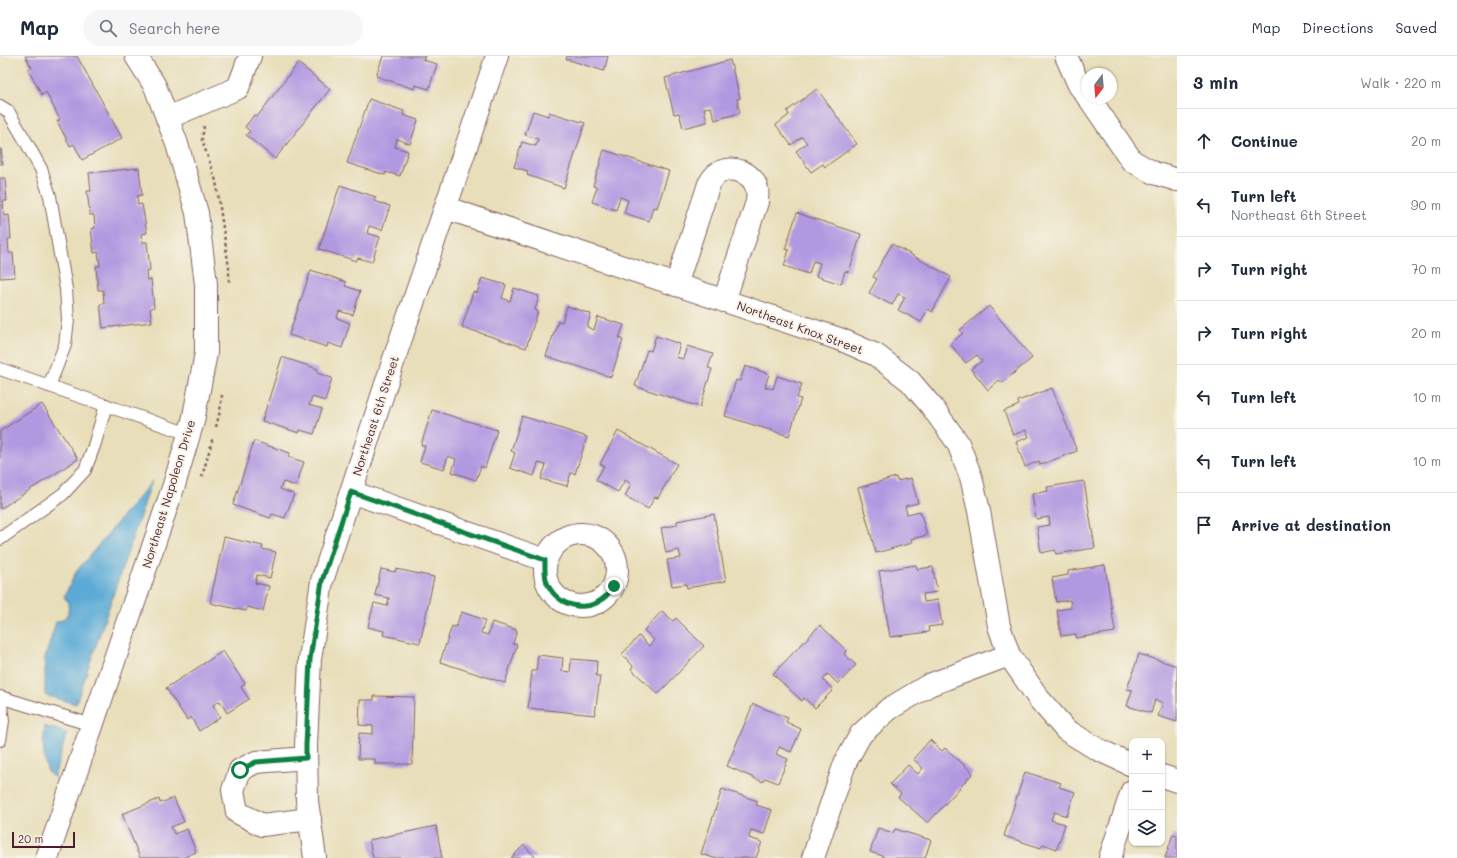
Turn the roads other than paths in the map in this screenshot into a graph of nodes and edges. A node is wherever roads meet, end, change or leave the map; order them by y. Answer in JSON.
{"nodes":[{"id":1,"x":136,"y":56,"type":"edge"},
{"id":2,"x":250,"y":56,"type":"edge"},
{"id":3,"x":497,"y":56,"type":"edge"},
{"id":4,"x":1066,"y":56,"type":"edge"},
{"id":5,"x":1081,"y":86,"type":"edge"},
{"id":6,"x":1093,"y":104,"type":"edge"},
{"id":7,"x":0,"y":106,"type":"edge"},
{"id":8,"x":167,"y":118,"type":"junction"},
{"id":9,"x":1177,"y":180,"type":"edge"},
{"id":10,"x":446,"y":208,"type":"junction"},
{"id":11,"x":676,"y":285,"type":"junction"},
{"id":12,"x":724,"y":301,"type":"junction"},
{"id":13,"x":0,"y":369,"type":"edge"},
{"id":14,"x":49,"y":386,"type":"junction"},
{"id":15,"x":106,"y":405,"type":"junction"},
{"id":16,"x":189,"y":434,"type":"junction"},
{"id":17,"x":351,"y":492,"type":"junction"},
{"id":18,"x":0,"y":539,"type":"edge"},
{"id":19,"x":545,"y":560,"type":"dead end"},
{"id":20,"x":1009,"y":655,"type":"junction"},
{"id":21,"x":0,"y":696,"type":"edge"},
{"id":22,"x":92,"y":725,"type":"junction"},
{"id":23,"x":0,"y":740,"type":"edge"},
{"id":24,"x":306,"y":758,"type":"junction"},
{"id":25,"x":1129,"y":764,"type":"edge"},
{"id":26,"x":1165,"y":777,"type":"edge"},
{"id":27,"x":1177,"y":781,"type":"edge"},
{"id":28,"x":1129,"y":800,"type":"edge"},
{"id":29,"x":310,"y":819,"type":"junction"},
{"id":30,"x":47,"y":858,"type":"edge"},
{"id":31,"x":315,"y":858,"type":"edge"},
{"id":32,"x":813,"y":858,"type":"edge"},
{"id":33,"x":1110,"y":858,"type":"edge"}],
"edges":[{"from":1,"to":8,"type":"street","name":"Northeast Napoleon Drive"},
{"from":2,"to":8,"type":"street"},
{"from":3,"to":10,"type":"street","name":"Northeast 6th Street"},
{"from":4,"to":5,"type":"street"},
{"from":6,"to":9,"type":"street"},
{"from":7,"to":14,"type":"lane"},
{"from":8,"to":16,"type":"street","name":"Northeast Napoleon Drive"},
{"from":10,"to":11,"type":"street","name":"Northeast Knox Street"},
{"from":10,"to":17,"type":"street","name":"Northeast 6th Street"},
{"from":11,"to":12,"type":"street","name":"Northeast Knox Street"},
{"from":11,"to":12,"type":"street"},
{"from":12,"to":20,"type":"street","name":"Northeast Knox Street"},
{"from":13,"to":14,"type":"lane"},
{"from":14,"to":15,"type":"lane"},
{"from":15,"to":16,"type":"lane"},
{"from":15,"to":18,"type":"lane"},
{"from":16,"to":22,"type":"street","name":"Northeast Napoleon Drive"},
{"from":17,"to":19,"type":"street"},
{"from":17,"to":24,"type":"street","name":"Northeast 6th Street"},
{"from":20,"to":25,"type":"street","name":"Northeast Knox Street"},
{"from":20,"to":32,"type":"street"},
{"from":21,"to":22,"type":"lane"},
{"from":21,"to":23,"type":"lane"},
{"from":22,"to":30,"type":"street","name":"Northeast Napoleon Drive"},
{"from":24,"to":29,"type":"street","name":"Northeast 6th Street"},
{"from":24,"to":29,"type":"street"},
{"from":26,"to":27,"type":"street"},
{"from":28,"to":33,"type":"street"},
{"from":29,"to":31,"type":"street","name":"Northeast 6th Street"}]}
